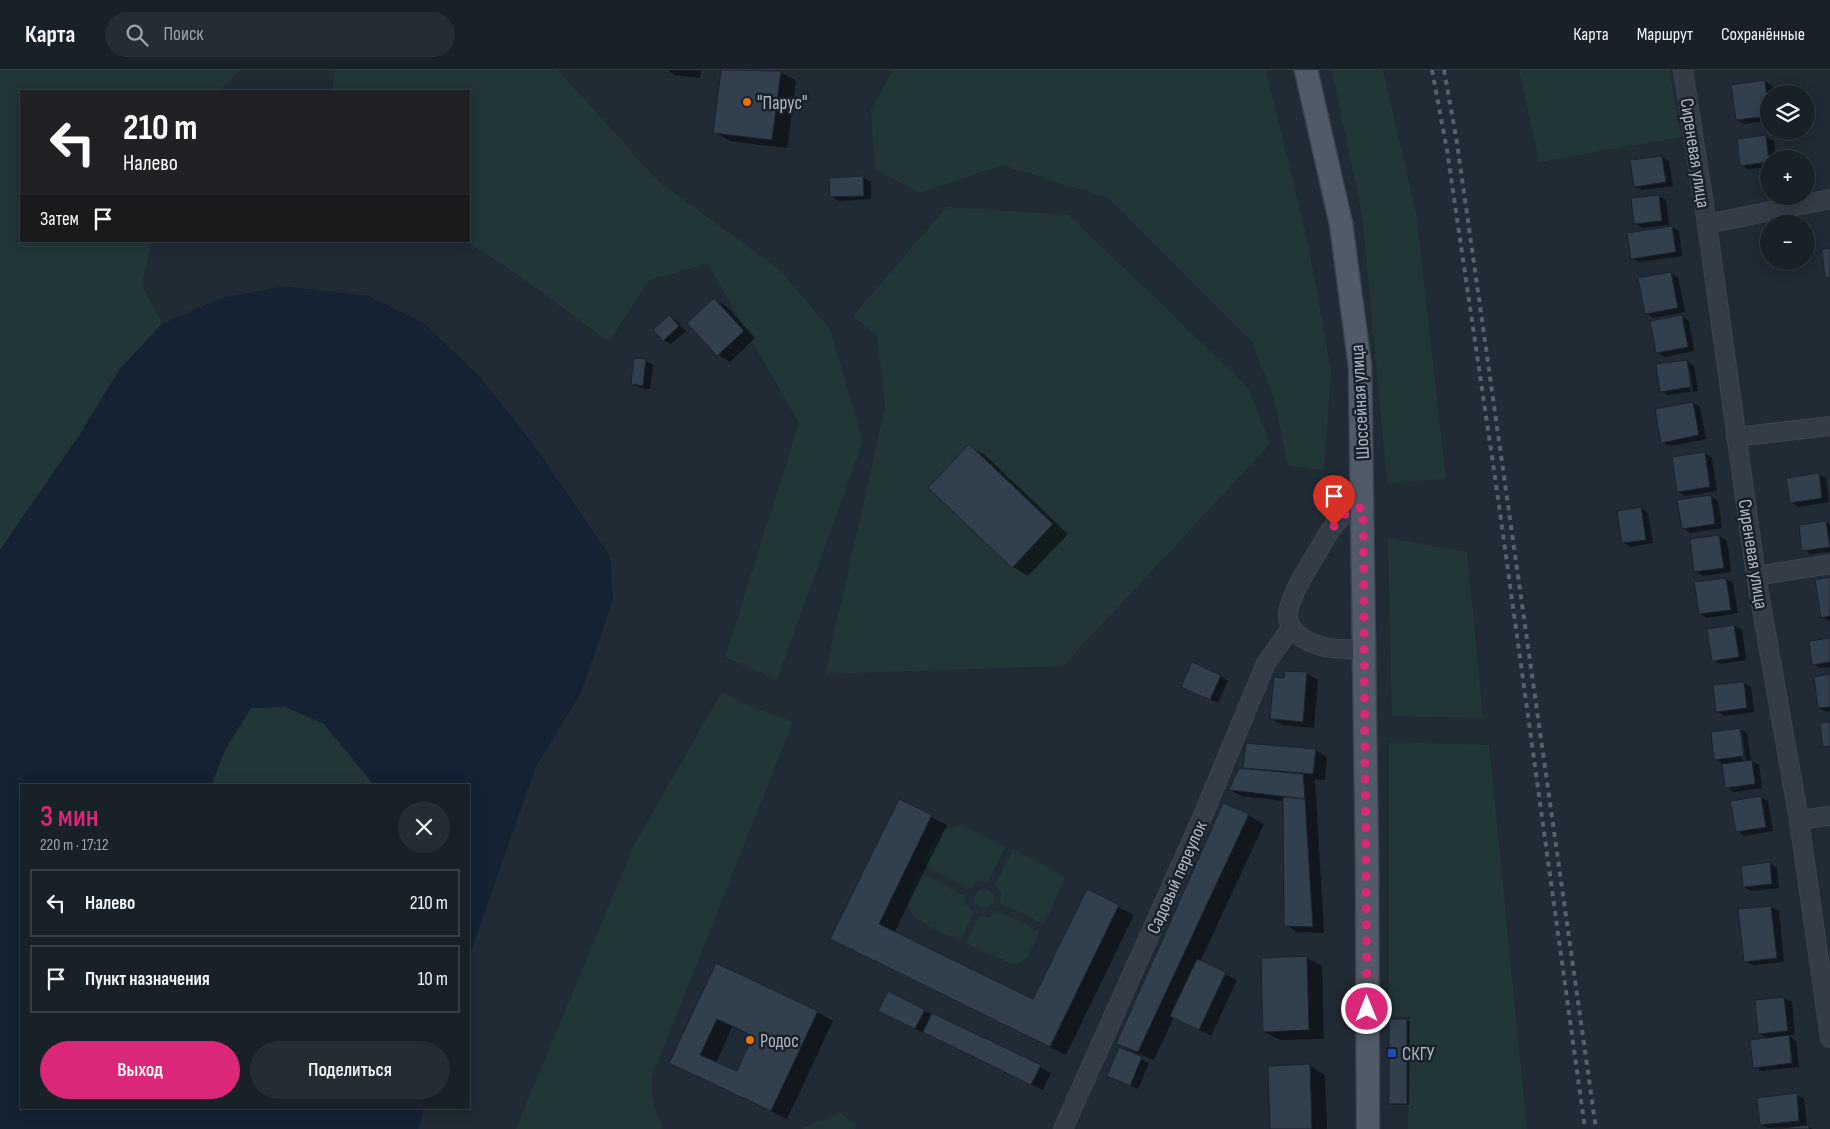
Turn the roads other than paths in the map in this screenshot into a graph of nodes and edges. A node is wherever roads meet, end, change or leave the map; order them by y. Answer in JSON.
{"nodes":[{"id":1,"x":1306,"y":70,"type":"edge"},
{"id":2,"x":1683,"y":70,"type":"edge"},
{"id":3,"x":1830,"y":199,"type":"edge"},
{"id":4,"x":1708,"y":224,"type":"junction"},
{"id":5,"x":1830,"y":426,"type":"edge"},
{"id":6,"x":1736,"y":437,"type":"junction"},
{"id":7,"x":1363,"y":507,"type":"junction"},
{"id":8,"x":1830,"y":564,"type":"edge"},
{"id":9,"x":1756,"y":576,"type":"junction"},
{"id":10,"x":1291,"y":628,"type":"junction"},
{"id":11,"x":1365,"y":649,"type":"junction"},
{"id":12,"x":1830,"y":816,"type":"edge"},
{"id":13,"x":1799,"y":820,"type":"junction"},
{"id":14,"x":1826,"y":984,"type":"edge"},
{"id":15,"x":1830,"y":1038,"type":"edge"},
{"id":16,"x":1063,"y":1129,"type":"edge"},
{"id":17,"x":1368,"y":1129,"type":"edge"}],
"edges":[{"from":1,"to":7,"type":"main road","name":"Шоссейная улица"},
{"from":2,"to":4,"type":"street","name":"Сиреневая улица"},
{"from":3,"to":4,"type":"street"},
{"from":4,"to":6,"type":"street","name":"Сиреневая улица"},
{"from":5,"to":6,"type":"street"},
{"from":6,"to":9,"type":"street","name":"Сиреневая улица"},
{"from":7,"to":10,"type":"street"},
{"from":7,"to":11,"type":"main road","name":"Шоссейная улица"},
{"from":8,"to":9,"type":"street"},
{"from":9,"to":13,"type":"street","name":"Сиреневая улица"},
{"from":10,"to":11,"type":"street"},
{"from":10,"to":16,"type":"street","name":"Садовый переулок"},
{"from":11,"to":17,"type":"main road","name":"Шоссейная улица"},
{"from":12,"to":13,"type":"street"},
{"from":13,"to":14,"type":"street","name":"Сиреневая улица"},
{"from":14,"to":15,"type":"street","name":"Сиреневая улица"}]}
